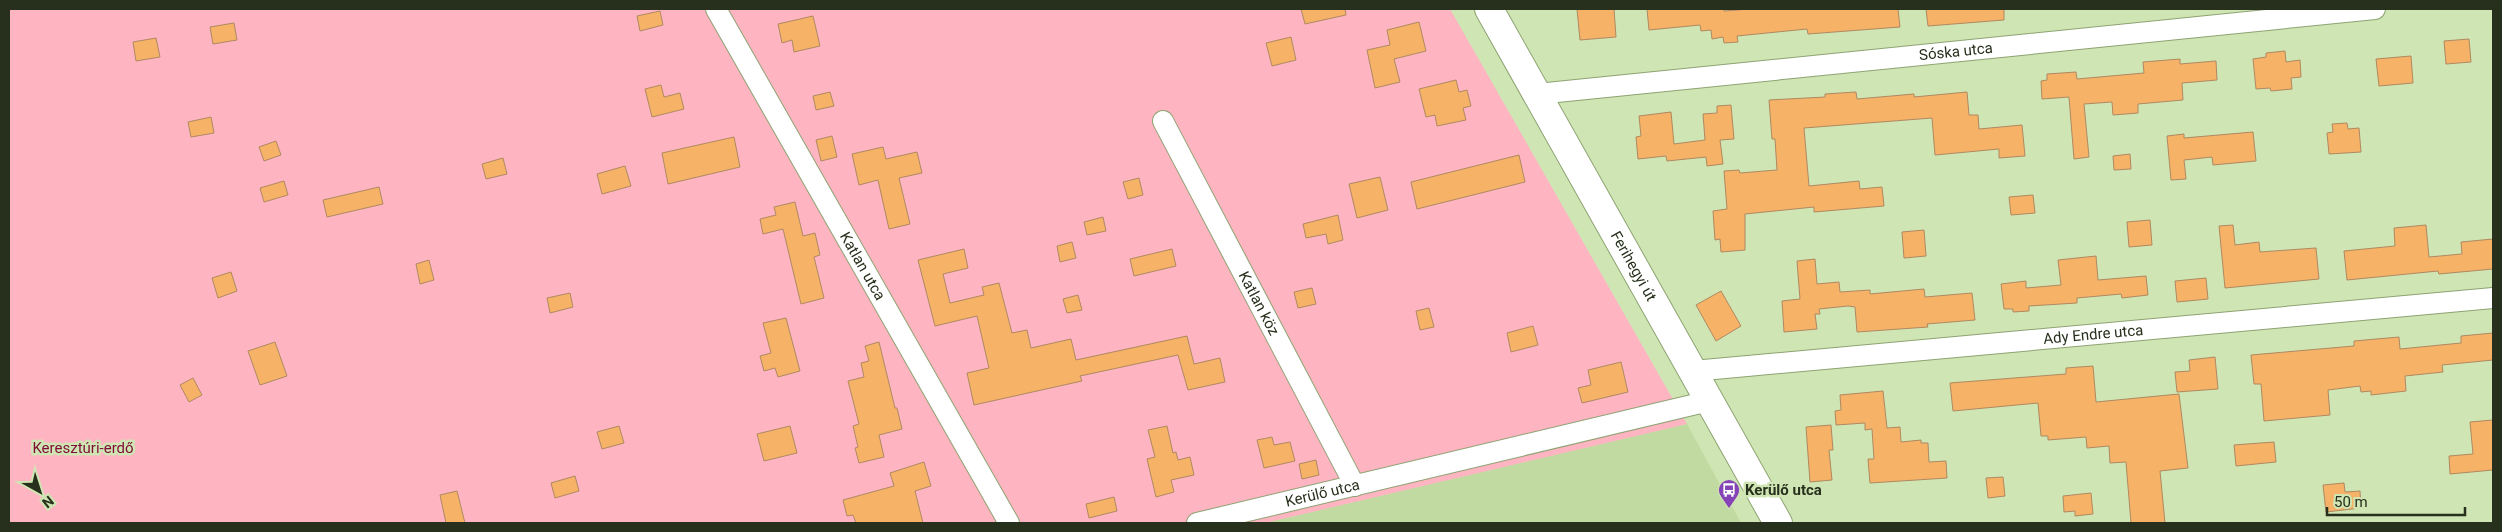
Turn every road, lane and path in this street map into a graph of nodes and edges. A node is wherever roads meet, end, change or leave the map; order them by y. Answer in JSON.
{"nodes":[{"id":1,"x":716,"y":9,"type":"edge"},
{"id":2,"x":1489,"y":9,"type":"edge"},
{"id":3,"x":2375,"y":9,"type":"edge"},
{"id":4,"x":1537,"y":94,"type":"junction"},
{"id":5,"x":1164,"y":121,"type":"dead end"},
{"id":6,"x":2493,"y":298,"type":"edge"},
{"id":7,"x":1693,"y":371,"type":"junction"},
{"id":8,"x":1710,"y":401,"type":"junction"},
{"id":9,"x":1355,"y":486,"type":"junction"},
{"id":10,"x":1009,"y":523,"type":"edge"},
{"id":11,"x":1196,"y":523,"type":"edge"},
{"id":12,"x":1778,"y":523,"type":"edge"}],
"edges":[{"from":1,"to":10,"type":"street","name":"Katlan utca"},
{"from":2,"to":4,"type":"main road","name":"Ferihegyi út"},
{"from":3,"to":4,"type":"street","name":"Sóska utca"},
{"from":4,"to":7,"type":"main road","name":"Ferihegyi út"},
{"from":5,"to":9,"type":"street","name":"Katlan köz"},
{"from":6,"to":7,"type":"street","name":"Ady Endre utca"},
{"from":7,"to":8,"type":"main road","name":"Ferihegyi út"},
{"from":8,"to":9,"type":"street","name":"Kerülő utca"},
{"from":8,"to":12,"type":"main road","name":"Ferihegyi út"},
{"from":9,"to":11,"type":"street","name":"Kerülő utca"}]}
